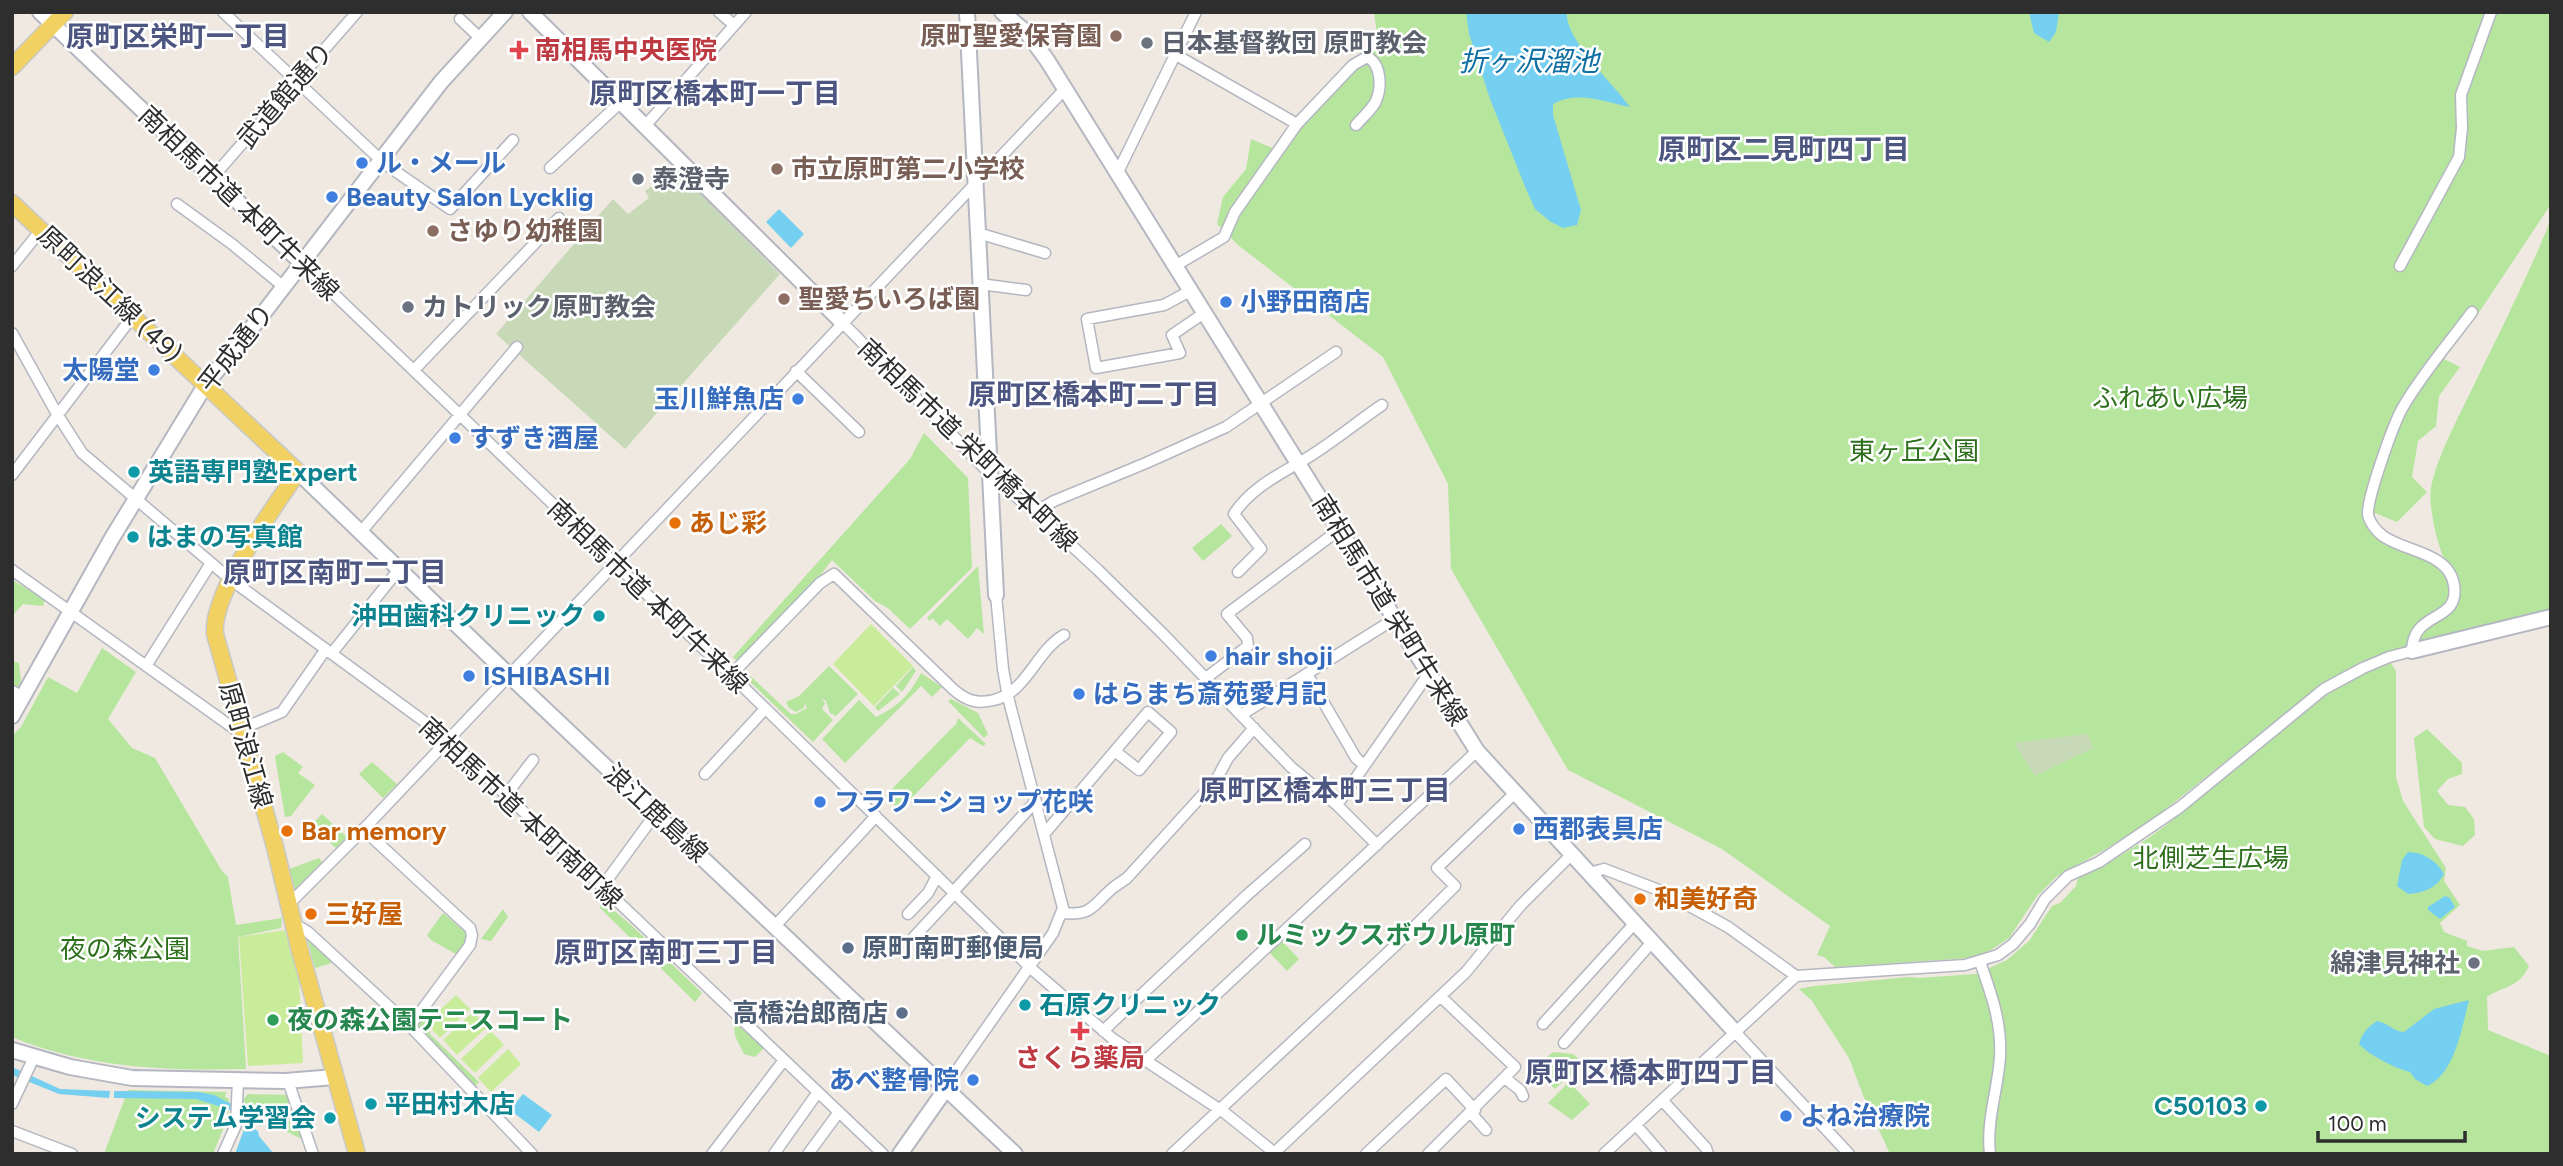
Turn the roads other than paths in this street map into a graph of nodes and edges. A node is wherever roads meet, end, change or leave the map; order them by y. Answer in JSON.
{"nodes":[{"id":1,"x":40,"y":12,"type":"edge"},
{"id":2,"x":65,"y":12,"type":"edge"},
{"id":3,"x":223,"y":12,"type":"edge"},
{"id":4,"x":357,"y":12,"type":"edge"},
{"id":5,"x":505,"y":12,"type":"edge"},
{"id":6,"x":530,"y":12,"type":"edge"},
{"id":7,"x":719,"y":12,"type":"edge"},
{"id":8,"x":746,"y":12,"type":"edge"},
{"id":9,"x":967,"y":12,"type":"edge"},
{"id":10,"x":1002,"y":12,"type":"edge"},
{"id":11,"x":1196,"y":12,"type":"edge"},
{"id":12,"x":2491,"y":12,"type":"edge"},
{"id":13,"x":460,"y":19,"type":"dead end"},
{"id":14,"x":53,"y":25,"type":"junction"},
{"id":15,"x":734,"y":25,"type":"junction"},
{"id":16,"x":480,"y":38,"type":"junction"},
{"id":17,"x":1176,"y":55,"type":"junction"},
{"id":18,"x":12,"y":67,"type":"edge"},
{"id":19,"x":297,"y":80,"type":"junction"},
{"id":20,"x":1065,"y":89,"type":"junction"},
{"id":21,"x":621,"y":102,"type":"junction"},
{"id":22,"x":1297,"y":124,"type":"junction"},
{"id":23,"x":1356,"y":125,"type":"dead end"},
{"id":24,"x":645,"y":126,"type":"junction"},
{"id":25,"x":513,"y":140,"type":"dead end"},
{"id":26,"x":381,"y":160,"type":"junction"},
{"id":27,"x":550,"y":168,"type":"dead end"},
{"id":28,"x":1117,"y":174,"type":"junction"},
{"id":29,"x":213,"y":177,"type":"junction"},
{"id":30,"x":975,"y":185,"type":"junction"},
{"id":31,"x":12,"y":202,"type":"edge"},
{"id":32,"x":177,"y":204,"type":"dead end"},
{"id":33,"x":559,"y":218,"type":"dead end"},
{"id":34,"x":41,"y":230,"type":"junction"},
{"id":35,"x":978,"y":233,"type":"junction"},
{"id":36,"x":1045,"y":253,"type":"dead end"},
{"id":37,"x":2400,"y":266,"type":"dead end"},
{"id":38,"x":12,"y":267,"type":"edge"},
{"id":39,"x":306,"y":267,"type":"junction"},
{"id":40,"x":1175,"y":267,"type":"junction"},
{"id":41,"x":980,"y":284,"type":"junction"},
{"id":42,"x":284,"y":287,"type":"junction"},
{"id":43,"x":1026,"y":290,"type":"dead end"},
{"id":44,"x":1190,"y":291,"type":"junction"},
{"id":45,"x":2472,"y":312,"type":"dead end"},
{"id":46,"x":1204,"y":313,"type":"junction"},
{"id":47,"x":133,"y":316,"type":"junction"},
{"id":48,"x":843,"y":323,"type":"junction"},
{"id":49,"x":12,"y":333,"type":"edge"},
{"id":50,"x":517,"y":347,"type":"dead end"},
{"id":51,"x":1336,"y":352,"type":"dead end"},
{"id":52,"x":414,"y":370,"type":"junction"},
{"id":53,"x":796,"y":371,"type":"junction"},
{"id":54,"x":207,"y":385,"type":"junction"},
{"id":55,"x":1261,"y":405,"type":"junction"},
{"id":56,"x":1382,"y":405,"type":"dead end"},
{"id":57,"x":57,"y":414,"type":"junction"},
{"id":58,"x":460,"y":414,"type":"junction"},
{"id":59,"x":859,"y":432,"type":"dead end"},
{"id":60,"x":1298,"y":462,"type":"junction"},
{"id":61,"x":988,"y":471,"type":"junction"},
{"id":62,"x":298,"y":472,"type":"junction"},
{"id":63,"x":12,"y":475,"type":"edge"},
{"id":64,"x":136,"y":499,"type":"junction"},
{"id":65,"x":1035,"y":512,"type":"junction"},
{"id":66,"x":1340,"y":529,"type":"junction"},
{"id":67,"x":361,"y":532,"type":"junction"},
{"id":68,"x":211,"y":563,"type":"junction"},
{"id":69,"x":613,"y":563,"type":"junction"},
{"id":70,"x":400,"y":568,"type":"junction"},
{"id":71,"x":12,"y":570,"type":"edge"},
{"id":72,"x":1238,"y":572,"type":"dead end"},
{"id":73,"x":229,"y":579,"type":"junction"},
{"id":74,"x":996,"y":595,"type":"joint"},
{"id":75,"x":70,"y":612,"type":"junction"},
{"id":76,"x":2551,"y":617,"type":"edge"},
{"id":77,"x":1396,"y":618,"type":"junction"},
{"id":78,"x":1064,"y":635,"type":"dead end"},
{"id":79,"x":329,"y":651,"type":"junction"},
{"id":80,"x":2412,"y":651,"type":"junction"},
{"id":81,"x":146,"y":666,"type":"junction"},
{"id":82,"x":1429,"y":673,"type":"junction"},
{"id":83,"x":509,"y":674,"type":"junction"},
{"id":84,"x":1307,"y":674,"type":"junction"},
{"id":85,"x":731,"y":675,"type":"junction"},
{"id":86,"x":1206,"y":678,"type":"junction"},
{"id":87,"x":18,"y":694,"type":"edge"},
{"id":88,"x":1008,"y":696,"type":"junction"},
{"id":89,"x":765,"y":709,"type":"junction"},
{"id":90,"x":1241,"y":715,"type":"junction"},
{"id":91,"x":12,"y":716,"type":"edge"},
{"id":92,"x":1254,"y":728,"type":"junction"},
{"id":93,"x":242,"y":732,"type":"junction"},
{"id":94,"x":447,"y":739,"type":"junction"},
{"id":95,"x":1477,"y":751,"type":"junction"},
{"id":96,"x":1116,"y":752,"type":"junction"},
{"id":97,"x":533,"y":760,"type":"dead end"},
{"id":98,"x":1364,"y":765,"type":"junction"},
{"id":99,"x":705,"y":774,"type":"dead end"},
{"id":100,"x":1515,"y":793,"type":"junction"},
{"id":101,"x":506,"y":795,"type":"junction"},
{"id":102,"x":1036,"y":801,"type":"junction"},
{"id":103,"x":1337,"y":805,"type":"junction"},
{"id":104,"x":656,"y":813,"type":"junction"},
{"id":105,"x":876,"y":816,"type":"junction"},
{"id":106,"x":363,"y":829,"type":"junction"},
{"id":107,"x":1045,"y":833,"type":"junction"},
{"id":108,"x":1305,"y":844,"type":"dead end"},
{"id":109,"x":1377,"y":845,"type":"junction"},
{"id":110,"x":1572,"y":854,"type":"junction"},
{"id":111,"x":1589,"y":873,"type":"junction"},
{"id":112,"x":937,"y":876,"type":"junction"},
{"id":113,"x":601,"y":887,"type":"junction"},
{"id":114,"x":954,"y":892,"type":"junction"},
{"id":115,"x":288,"y":905,"type":"junction"},
{"id":116,"x":908,"y":914,"type":"dead end"},
{"id":117,"x":1062,"y":914,"type":"junction"},
{"id":118,"x":292,"y":923,"type":"junction"},
{"id":119,"x":1635,"y":923,"type":"junction"},
{"id":120,"x":775,"y":926,"type":"junction"},
{"id":121,"x":914,"y":937,"type":"dead end"},
{"id":122,"x":1652,"y":942,"type":"junction"},
{"id":123,"x":1980,"y":962,"type":"junction"},
{"id":124,"x":1028,"y":966,"type":"junction"},
{"id":125,"x":1796,"y":976,"type":"junction"},
{"id":126,"x":1441,"y":997,"type":"junction"},
{"id":127,"x":1543,"y":1024,"type":"dead end"},
{"id":128,"x":410,"y":1026,"type":"junction"},
{"id":129,"x":1103,"y":1031,"type":"junction"},
{"id":130,"x":1736,"y":1032,"type":"junction"},
{"id":131,"x":1564,"y":1043,"type":"dead end"},
{"id":132,"x":12,"y":1050,"type":"edge"},
{"id":133,"x":34,"y":1057,"type":"junction"},
{"id":134,"x":784,"y":1059,"type":"junction"},
{"id":135,"x":1145,"y":1060,"type":"junction"},
{"id":136,"x":335,"y":1076,"type":"junction"},
{"id":137,"x":1506,"y":1079,"type":"junction"},
{"id":138,"x":238,"y":1080,"type":"junction"},
{"id":139,"x":288,"y":1081,"type":"junction"},
{"id":140,"x":945,"y":1087,"type":"junction"},
{"id":141,"x":818,"y":1092,"type":"junction"},
{"id":142,"x":1523,"y":1096,"type":"dead end"},
{"id":143,"x":1662,"y":1100,"type":"junction"},
{"id":144,"x":12,"y":1104,"type":"edge"},
{"id":145,"x":1220,"y":1110,"type":"junction"},
{"id":146,"x":1473,"y":1111,"type":"junction"},
{"id":147,"x":839,"y":1112,"type":"junction"},
{"id":148,"x":1636,"y":1125,"type":"junction"},
{"id":149,"x":1486,"y":1130,"type":"dead end"},
{"id":150,"x":12,"y":1131,"type":"edge"},
{"id":151,"x":1274,"y":1153,"type":"edge"},
{"id":152,"x":72,"y":1154,"type":"edge"},
{"id":153,"x":223,"y":1154,"type":"edge"},
{"id":154,"x":313,"y":1154,"type":"edge"},
{"id":155,"x":357,"y":1154,"type":"edge"},
{"id":156,"x":533,"y":1154,"type":"edge"},
{"id":157,"x":712,"y":1154,"type":"edge"},
{"id":158,"x":774,"y":1154,"type":"edge"},
{"id":159,"x":808,"y":1154,"type":"edge"},
{"id":160,"x":883,"y":1154,"type":"edge"},
{"id":161,"x":900,"y":1154,"type":"edge"},
{"id":162,"x":1015,"y":1154,"type":"edge"},
{"id":163,"x":1172,"y":1154,"type":"edge"},
{"id":164,"x":1366,"y":1154,"type":"edge"},
{"id":165,"x":1428,"y":1154,"type":"edge"},
{"id":166,"x":1604,"y":1154,"type":"edge"},
{"id":167,"x":1661,"y":1154,"type":"edge"},
{"id":168,"x":1708,"y":1154,"type":"edge"},
{"id":169,"x":1849,"y":1154,"type":"edge"},
{"id":170,"x":1990,"y":1154,"type":"edge"}],
"edges":[{"from":1,"to":14,"type":"street","name":"南相馬市道 本町牛来線"},
{"from":2,"to":14,"type":"main road"},
{"from":3,"to":19,"type":"street"},
{"from":4,"to":19,"type":"street","name":"武道館通り"},
{"from":5,"to":16,"type":"street","name":"平成通り"},
{"from":6,"to":21,"type":"street","name":"南相馬市道 栄町橋本町線"},
{"from":7,"to":15,"type":"street"},
{"from":8,"to":15,"type":"street"},
{"from":9,"to":30,"type":"street"},
{"from":10,"to":20,"type":"street","name":"南相馬市道 栄町牛来線"},
{"from":11,"to":17,"type":"street"},
{"from":12,"to":37,"type":"street"},
{"from":13,"to":16,"type":"street"},
{"from":14,"to":18,"type":"main road"},
{"from":14,"to":29,"type":"street","name":"南相馬市道 本町牛来線"},
{"from":15,"to":24,"type":"street"},
{"from":16,"to":26,"type":"street","name":"平成通り"},
{"from":17,"to":22,"type":"street"},
{"from":17,"to":28,"type":"street"},
{"from":19,"to":26,"type":"street"},
{"from":19,"to":29,"type":"street","name":"武道館通り"},
{"from":20,"to":28,"type":"street","name":"南相馬市道 栄町牛来線"},
{"from":20,"to":30,"type":"street"},
{"from":21,"to":24,"type":"street","name":"南相馬市道 栄町橋本町線"},
{"from":21,"to":27,"type":"street"},
{"from":22,"to":23,"type":"street"},
{"from":22,"to":40,"type":"street"},
{"from":24,"to":48,"type":"street","name":"南相馬市道 栄町橋本町線"},
{"from":25,"to":26,"type":"street"},
{"from":26,"to":39,"type":"street","name":"平成通り"},
{"from":28,"to":40,"type":"street","name":"南相馬市道 栄町牛来線"},
{"from":29,"to":39,"type":"street","name":"南相馬市道 本町牛来線"},
{"from":30,"to":35,"type":"street"},
{"from":30,"to":48,"type":"street"},
{"from":31,"to":34,"type":"main road","name":"原町浪江線 (49)"},
{"from":32,"to":42,"type":"street"},
{"from":33,"to":52,"type":"street"},
{"from":34,"to":38,"type":"street"},
{"from":34,"to":47,"type":"main road","name":"原町浪江線 (49)"},
{"from":35,"to":36,"type":"street"},
{"from":35,"to":41,"type":"street"},
{"from":39,"to":42,"type":"street","name":"平成通り"},
{"from":39,"to":52,"type":"street","name":"南相馬市道 本町牛来線"},
{"from":40,"to":44,"type":"street","name":"南相馬市道 栄町牛来線"},
{"from":41,"to":43,"type":"street"},
{"from":41,"to":61,"type":"street"},
{"from":42,"to":54,"type":"street","name":"平成通り"},
{"from":44,"to":46,"type":"street","name":"南相馬市道 栄町牛来線"},
{"from":44,"to":46,"type":"street"},
{"from":45,"to":80,"type":"street"},
{"from":46,"to":55,"type":"street","name":"南相馬市道 栄町牛来線"},
{"from":47,"to":54,"type":"main road","name":"原町浪江線 (49)"},
{"from":47,"to":57,"type":"street"},
{"from":48,"to":53,"type":"street"},
{"from":48,"to":61,"type":"street","name":"南相馬市道 栄町橋本町線"},
{"from":49,"to":57,"type":"street","name":"南相馬市道 本町南町線"},
{"from":50,"to":58,"type":"street"},
{"from":51,"to":55,"type":"street"},
{"from":52,"to":58,"type":"street","name":"南相馬市道 本町牛来線"},
{"from":53,"to":59,"type":"street"},
{"from":53,"to":69,"type":"street"},
{"from":54,"to":62,"type":"main road"},
{"from":54,"to":64,"type":"street","name":"平成通り"},
{"from":55,"to":60,"type":"street","name":"南相馬市道 栄町牛来線"},
{"from":55,"to":65,"type":"street"},
{"from":56,"to":60,"type":"street"},
{"from":57,"to":63,"type":"street"},
{"from":57,"to":64,"type":"street","name":"南相馬市道 本町南町線"},
{"from":58,"to":67,"type":"street"},
{"from":58,"to":69,"type":"street","name":"南相馬市道 本町牛来線"},
{"from":60,"to":66,"type":"street","name":"南相馬市道 栄町牛来線"},
{"from":60,"to":72,"type":"street"},
{"from":61,"to":65,"type":"street","name":"南相馬市道 栄町橋本町線"},
{"from":61,"to":74,"type":"street"},
{"from":62,"to":67,"type":"street","name":"浪江鹿島線"},
{"from":62,"to":73,"type":"main road","name":"原町浪江線"},
{"from":64,"to":68,"type":"street","name":"南相馬市道 本町南町線"},
{"from":64,"to":75,"type":"street","name":"平成通り"},
{"from":65,"to":86,"type":"street","name":"南相馬市道 栄町橋本町線"},
{"from":66,"to":77,"type":"street","name":"南相馬市道 栄町牛来線"},
{"from":66,"to":86,"type":"street"},
{"from":67,"to":70,"type":"street","name":"浪江鹿島線"},
{"from":68,"to":73,"type":"street","name":"南相馬市道 本町南町線"},
{"from":68,"to":81,"type":"street"},
{"from":69,"to":83,"type":"street"},
{"from":69,"to":85,"type":"street","name":"南相馬市道 本町牛来線"},
{"from":70,"to":79,"type":"street"},
{"from":70,"to":83,"type":"street","name":"浪江鹿島線"},
{"from":71,"to":75,"type":"street"},
{"from":73,"to":79,"type":"street","name":"南相馬市道 本町南町線"},
{"from":73,"to":93,"type":"main road","name":"原町浪江線"},
{"from":74,"to":88,"type":"street"},
{"from":75,"to":81,"type":"street"},
{"from":75,"to":87,"type":"street","name":"平成通り"},
{"from":76,"to":80,"type":"street"},
{"from":77,"to":82,"type":"street","name":"南相馬市道 栄町牛来線"},
{"from":77,"to":84,"type":"street"},
{"from":78,"to":88,"type":"street"},
{"from":79,"to":93,"type":"street"},
{"from":79,"to":94,"type":"street","name":"南相馬市道 本町南町線"},
{"from":80,"to":123,"type":"street"},
{"from":81,"to":93,"type":"street"},
{"from":82,"to":95,"type":"street","name":"南相馬市道 栄町牛来線"},
{"from":82,"to":98,"type":"street"},
{"from":83,"to":94,"type":"street"},
{"from":83,"to":104,"type":"street","name":"浪江鹿島線"},
{"from":84,"to":90,"type":"street"},
{"from":84,"to":98,"type":"street"},
{"from":85,"to":88,"type":"street"},
{"from":85,"to":89,"type":"street","name":"南相馬市道 本町牛来線"},
{"from":86,"to":90,"type":"street","name":"南相馬市道 栄町橋本町線"},
{"from":87,"to":91,"type":"street","name":"平成通り"},
{"from":88,"to":102,"type":"street"},
{"from":89,"to":99,"type":"street"},
{"from":89,"to":105,"type":"street","name":"南相馬市道 本町牛来線"},
{"from":90,"to":92,"type":"street","name":"南相馬市道 栄町橋本町線"},
{"from":92,"to":103,"type":"street","name":"南相馬市道 栄町橋本町線"},
{"from":92,"to":117,"type":"street"},
{"from":93,"to":115,"type":"main road","name":"原町浪江線"},
{"from":94,"to":101,"type":"street","name":"南相馬市道 本町南町線"},
{"from":94,"to":106,"type":"street"},
{"from":95,"to":100,"type":"street","name":"南相馬市道 栄町牛来線"},
{"from":95,"to":109,"type":"street"},
{"from":96,"to":96,"type":"street"},
{"from":96,"to":107,"type":"street"},
{"from":97,"to":101,"type":"street"},
{"from":98,"to":103,"type":"street"},
{"from":100,"to":110,"type":"street","name":"南相馬市道 栄町牛来線"},
{"from":100,"to":145,"type":"street"},
{"from":101,"to":113,"type":"street","name":"南相馬市道 本町南町線"},
{"from":102,"to":107,"type":"street"},
{"from":102,"to":114,"type":"street"},
{"from":103,"to":109,"type":"street","name":"南相馬市道 栄町橋本町線"},
{"from":104,"to":113,"type":"street"},
{"from":104,"to":120,"type":"street","name":"浪江鹿島線"},
{"from":105,"to":112,"type":"street","name":"南相馬市道 本町牛来線"},
{"from":105,"to":120,"type":"street"},
{"from":106,"to":115,"type":"street"},
{"from":106,"to":128,"type":"street"},
{"from":107,"to":117,"type":"street"},
{"from":108,"to":129,"type":"street"},
{"from":109,"to":135,"type":"street"},
{"from":110,"to":111,"type":"street","name":"南相馬市道 栄町牛来線"},
{"from":110,"to":126,"type":"street"},
{"from":111,"to":119,"type":"street","name":"南相馬市道 栄町牛来線"},
{"from":111,"to":125,"type":"street"},
{"from":112,"to":114,"type":"street","name":"南相馬市道 本町牛来線"},
{"from":112,"to":116,"type":"street"},
{"from":113,"to":134,"type":"street","name":"南相馬市道 本町南町線"},
{"from":114,"to":121,"type":"street"},
{"from":114,"to":124,"type":"street","name":"南相馬市道 本町牛来線"},
{"from":115,"to":118,"type":"main road","name":"原町浪江線"},
{"from":117,"to":124,"type":"street"},
{"from":118,"to":128,"type":"street"},
{"from":118,"to":136,"type":"main road","name":"原町浪江線"},
{"from":119,"to":122,"type":"street","name":"南相馬市道 栄町牛来線"},
{"from":119,"to":127,"type":"street"},
{"from":120,"to":140,"type":"street","name":"浪江鹿島線"},
{"from":122,"to":130,"type":"street","name":"南相馬市道 栄町牛来線"},
{"from":122,"to":131,"type":"street"},
{"from":123,"to":125,"type":"street"},
{"from":123,"to":170,"type":"street"},
{"from":124,"to":129,"type":"street","name":"南相馬市道 本町牛来線"},
{"from":124,"to":140,"type":"street"},
{"from":125,"to":130,"type":"street"},
{"from":126,"to":137,"type":"street"},
{"from":126,"to":151,"type":"street"},
{"from":128,"to":156,"type":"street"},
{"from":129,"to":135,"type":"street","name":"南相馬市道 本町牛来線"},
{"from":130,"to":143,"type":"street"},
{"from":130,"to":169,"type":"street","name":"南相馬市道 栄町牛来線"},
{"from":132,"to":133,"type":"street"},
{"from":133,"to":138,"type":"street"},
{"from":133,"to":144,"type":"street"},
{"from":134,"to":141,"type":"street","name":"南相馬市道 本町南町線"},
{"from":134,"to":157,"type":"street"},
{"from":135,"to":145,"type":"street","name":"南相馬市道 本町牛来線"},
{"from":136,"to":139,"type":"street"},
{"from":136,"to":155,"type":"main road","name":"原町浪江線"},
{"from":137,"to":142,"type":"street"},
{"from":137,"to":146,"type":"street"},
{"from":138,"to":139,"type":"street"},
{"from":138,"to":153,"type":"street"},
{"from":139,"to":154,"type":"street"},
{"from":140,"to":161,"type":"street"},
{"from":140,"to":162,"type":"street","name":"浪江鹿島線"},
{"from":141,"to":147,"type":"street","name":"南相馬市道 本町南町線"},
{"from":141,"to":158,"type":"street"},
{"from":143,"to":148,"type":"street"},
{"from":143,"to":168,"type":"street"},
{"from":145,"to":151,"type":"street","name":"南相馬市道 本町牛来線"},
{"from":145,"to":163,"type":"street"},
{"from":146,"to":149,"type":"street"},
{"from":146,"to":164,"type":"street"},
{"from":146,"to":165,"type":"street"},
{"from":147,"to":159,"type":"street"},
{"from":147,"to":160,"type":"street","name":"南相馬市道 本町南町線"},
{"from":148,"to":166,"type":"street"},
{"from":148,"to":167,"type":"street"},
{"from":150,"to":152,"type":"street"}]}
